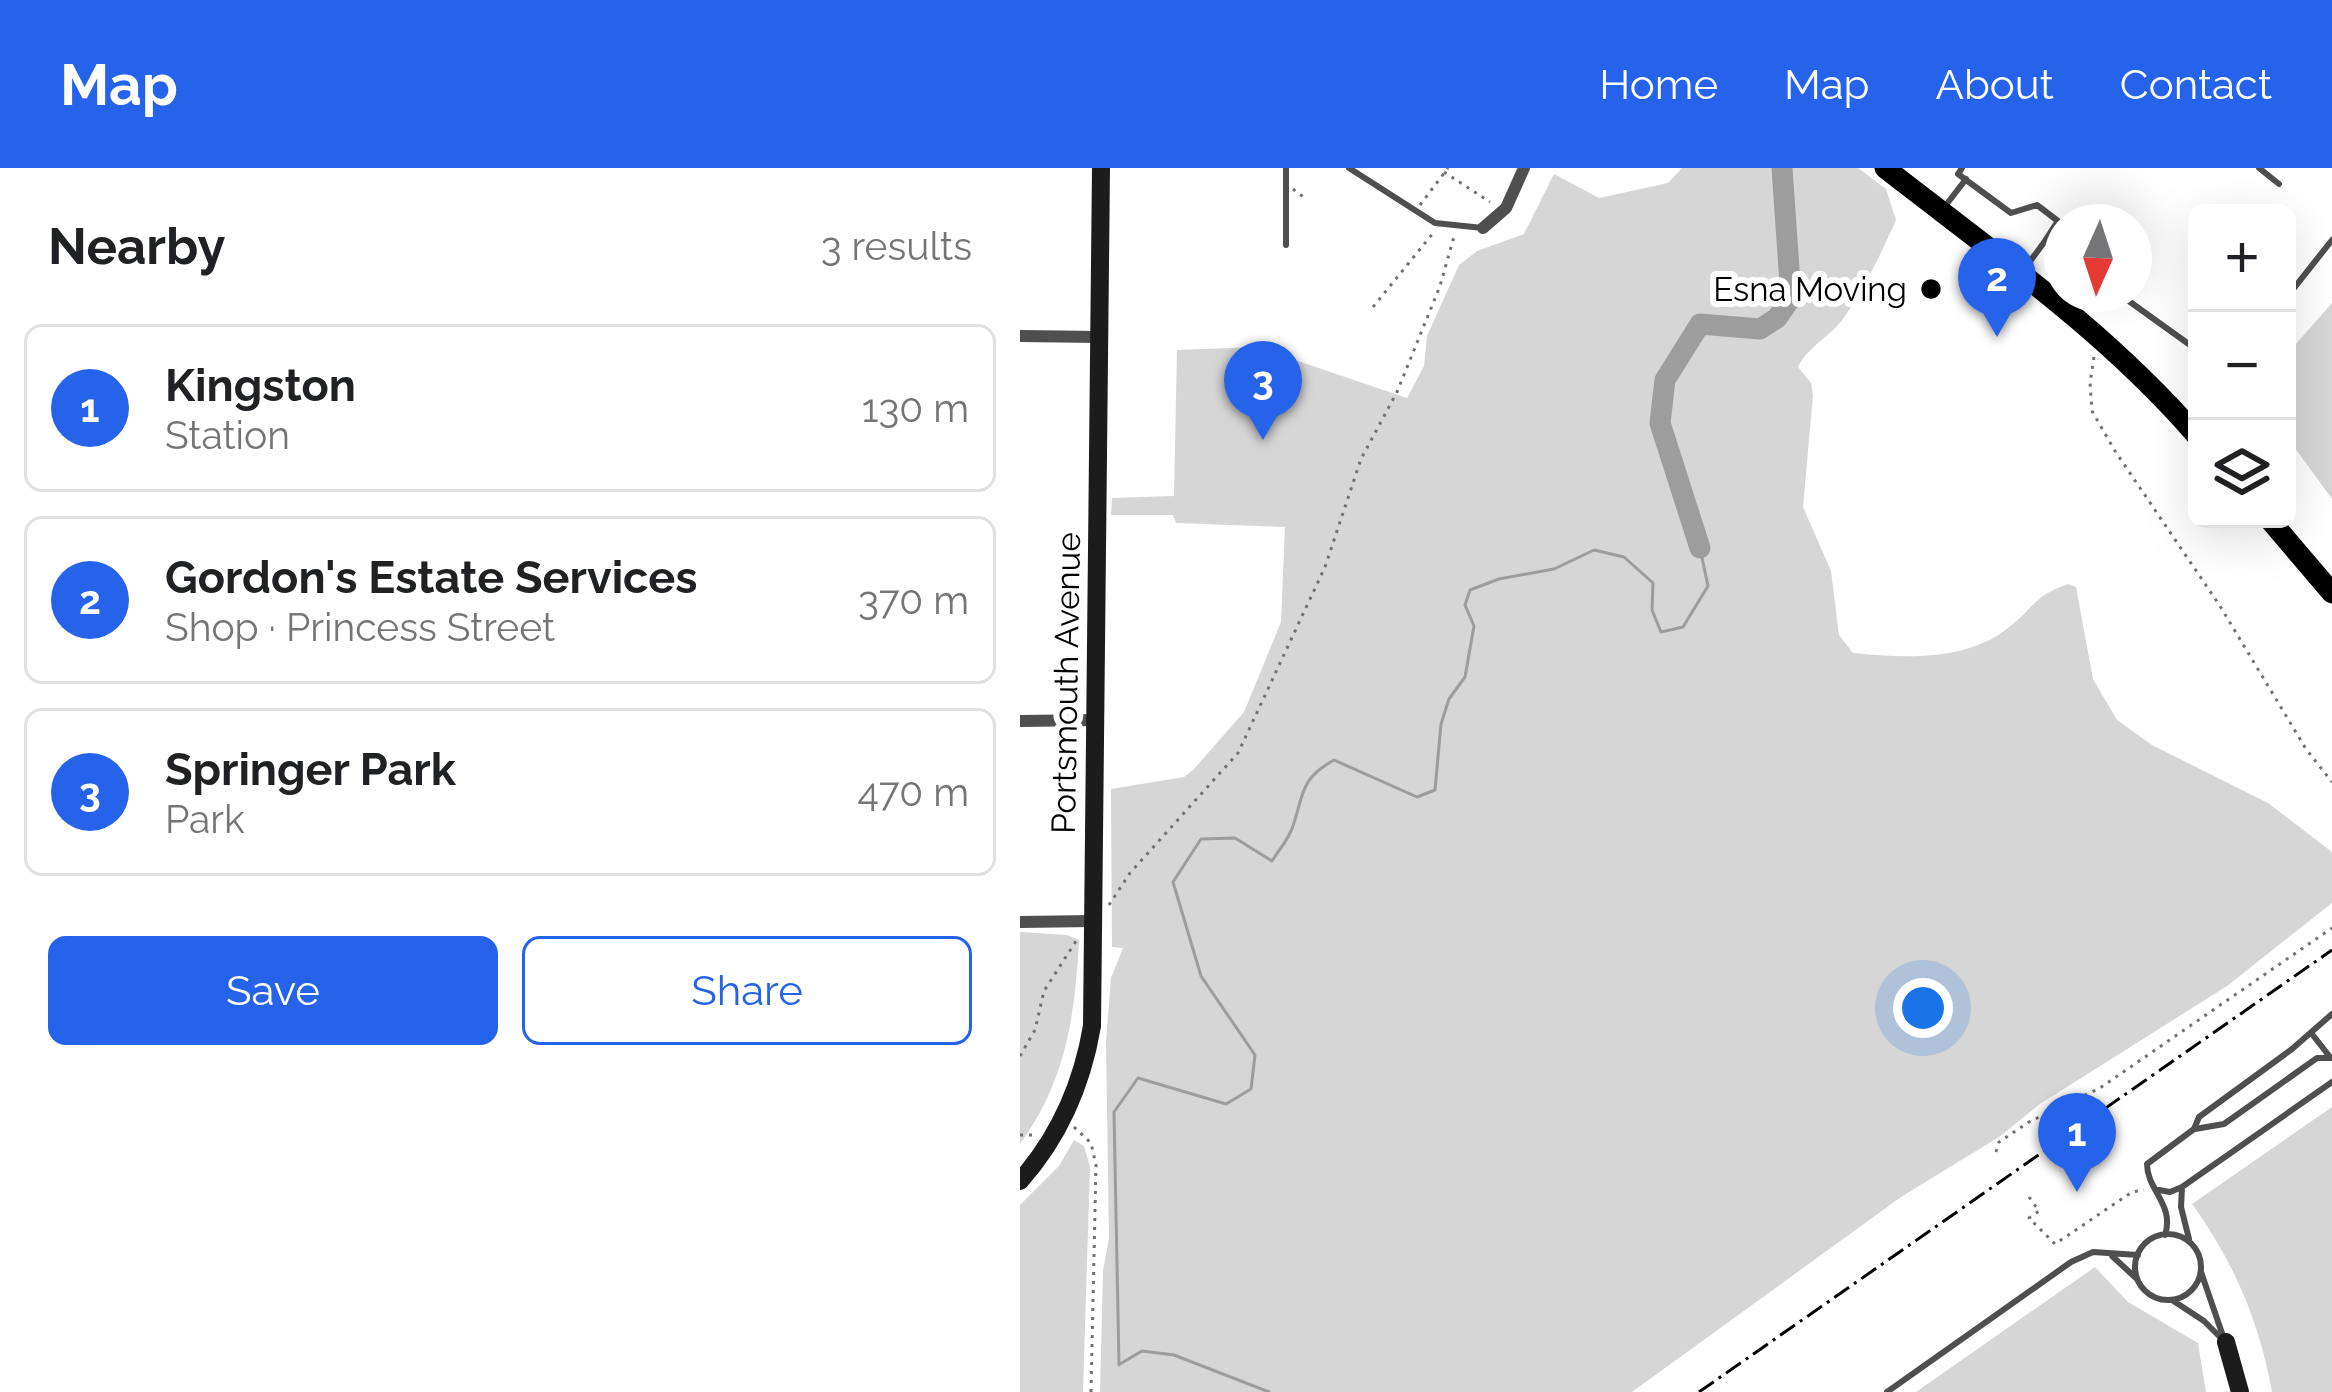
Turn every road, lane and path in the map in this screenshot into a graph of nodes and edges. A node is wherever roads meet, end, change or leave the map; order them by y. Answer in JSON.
{"nodes":[{"id":1,"x":1101,"y":168,"type":"edge"},
{"id":2,"x":1286,"y":168,"type":"edge"},
{"id":3,"x":1349,"y":168,"type":"edge"},
{"id":4,"x":1524,"y":168,"type":"edge"},
{"id":5,"x":1885,"y":168,"type":"edge"},
{"id":6,"x":1962,"y":168,"type":"edge"},
{"id":7,"x":2259,"y":168,"type":"edge"},
{"id":8,"x":1446,"y":170,"type":"edge"},
{"id":9,"x":1966,"y":179,"type":"junction"},
{"id":10,"x":2279,"y":184,"type":"dead end"},
{"id":11,"x":1490,"y":202,"type":"dead end"},
{"id":12,"x":2044,"y":210,"type":"edge"},
{"id":13,"x":1415,"y":211,"type":"junction"},
{"id":14,"x":1941,"y":212,"type":"junction"},
{"id":15,"x":1440,"y":224,"type":"junction"},
{"id":16,"x":1457,"y":226,"type":"junction"},
{"id":17,"x":1483,"y":228,"type":"joint"},
{"id":18,"x":2332,"y":239,"type":"edge"},
{"id":19,"x":2044,"y":242,"type":"edge"},
{"id":20,"x":1286,"y":245,"type":"dead end"},
{"id":21,"x":2021,"y":274,"type":"junction"},
{"id":22,"x":2296,"y":285,"type":"edge"},
{"id":23,"x":1373,"y":307,"type":"dead end"},
{"id":24,"x":2144,"y":312,"type":"edge"},
{"id":25,"x":1020,"y":336,"type":"edge"},
{"id":26,"x":1099,"y":337,"type":"junction"},
{"id":27,"x":2188,"y":344,"type":"edge"},
{"id":28,"x":2096,"y":348,"type":"dead end"},
{"id":29,"x":2188,"y":425,"type":"edge"},
{"id":30,"x":2277,"y":528,"type":"edge"},
{"id":31,"x":2332,"y":592,"type":"edge"},
{"id":32,"x":1096,"y":720,"type":"junction"},
{"id":33,"x":1020,"y":721,"type":"edge"},
{"id":34,"x":2332,"y":782,"type":"edge"},
{"id":35,"x":1100,"y":917,"type":"junction"},
{"id":36,"x":1020,"y":922,"type":"edge"},
{"id":37,"x":2332,"y":928,"type":"edge"},
{"id":38,"x":1078,"y":936,"type":"dead end"},
{"id":39,"x":2332,"y":1014,"type":"edge"},
{"id":40,"x":2311,"y":1033,"type":"junction"},
{"id":41,"x":1020,"y":1056,"type":"edge"},
{"id":42,"x":2331,"y":1059,"type":"edge"},
{"id":43,"x":2332,"y":1082,"type":"edge"},
{"id":44,"x":1072,"y":1126,"type":"dead end"},
{"id":45,"x":2194,"y":1129,"type":"junction"},
{"id":46,"x":1020,"y":1135,"type":"edge"},
{"id":47,"x":1038,"y":1135,"type":"dead end"},
{"id":48,"x":1996,"y":1152,"type":"dead end"},
{"id":49,"x":1020,"y":1181,"type":"edge"},
{"id":50,"x":2182,"y":1186,"type":"junction"},
{"id":51,"x":2156,"y":1189,"type":"junction"},
{"id":52,"x":2029,"y":1197,"type":"dead end"},
{"id":53,"x":2165,"y":1235,"type":"junction"},
{"id":54,"x":2190,"y":1242,"type":"junction"},
{"id":55,"x":2109,"y":1254,"type":"junction"},
{"id":56,"x":2138,"y":1255,"type":"junction"},
{"id":57,"x":2201,"y":1272,"type":"junction"},
{"id":58,"x":2138,"y":1279,"type":"junction"},
{"id":59,"x":2172,"y":1300,"type":"junction"},
{"id":60,"x":2226,"y":1342,"type":"junction"},
{"id":61,"x":1091,"y":1392,"type":"edge"},
{"id":62,"x":1887,"y":1392,"type":"edge"},
{"id":63,"x":2240,"y":1392,"type":"edge"}],
"edges":[{"from":1,"to":26,"type":"main road","name":"Portsmouth Avenue"},
{"from":2,"to":20,"type":"lane"},
{"from":3,"to":13,"type":"lane"},
{"from":4,"to":17,"type":"street"},
{"from":5,"to":14,"type":"main road"},
{"from":6,"to":9,"type":"lane"},
{"from":7,"to":10,"type":"lane"},
{"from":8,"to":11,"type":"path"},
{"from":8,"to":13,"type":"path"},
{"from":9,"to":12,"type":"lane"},
{"from":9,"to":14,"type":"lane"},
{"from":13,"to":15,"type":"lane"},
{"from":14,"to":21,"type":"main road"},
{"from":15,"to":16,"type":"lane"},
{"from":15,"to":23,"type":"path"},
{"from":16,"to":17,"type":"lane"},
{"from":16,"to":35,"type":"path"},
{"from":18,"to":22,"type":"lane"},
{"from":19,"to":21,"type":"lane"},
{"from":21,"to":29,"type":"main road"},
{"from":24,"to":27,"type":"lane"},
{"from":25,"to":26,"type":"street"},
{"from":26,"to":32,"type":"main road","name":"Portsmouth Avenue"},
{"from":28,"to":34,"type":"path"},
{"from":30,"to":31,"type":"main road"},
{"from":32,"to":33,"type":"street"},
{"from":32,"to":35,"type":"main road","name":"Portsmouth Avenue"},
{"from":35,"to":36,"type":"street"},
{"from":35,"to":49,"type":"main road","name":"Portsmouth Avenue"},
{"from":37,"to":48,"type":"path"},
{"from":38,"to":41,"type":"path"},
{"from":39,"to":40,"type":"lane"},
{"from":40,"to":42,"type":"lane"},
{"from":40,"to":45,"type":"lane"},
{"from":42,"to":45,"type":"lane"},
{"from":43,"to":50,"type":"lane"},
{"from":44,"to":61,"type":"path"},
{"from":45,"to":51,"type":"lane"},
{"from":46,"to":47,"type":"path"},
{"from":50,"to":51,"type":"lane"},
{"from":50,"to":54,"type":"lane"},
{"from":51,"to":52,"type":"path"},
{"from":51,"to":53,"type":"lane"},
{"from":53,"to":54,"type":"lane"},
{"from":53,"to":56,"type":"lane"},
{"from":54,"to":57,"type":"lane"},
{"from":55,"to":56,"type":"lane"},
{"from":55,"to":58,"type":"lane"},
{"from":55,"to":62,"type":"lane"},
{"from":56,"to":58,"type":"lane"},
{"from":57,"to":59,"type":"lane"},
{"from":57,"to":60,"type":"lane"},
{"from":58,"to":59,"type":"lane"},
{"from":59,"to":60,"type":"lane"},
{"from":60,"to":63,"type":"main road"}]}
